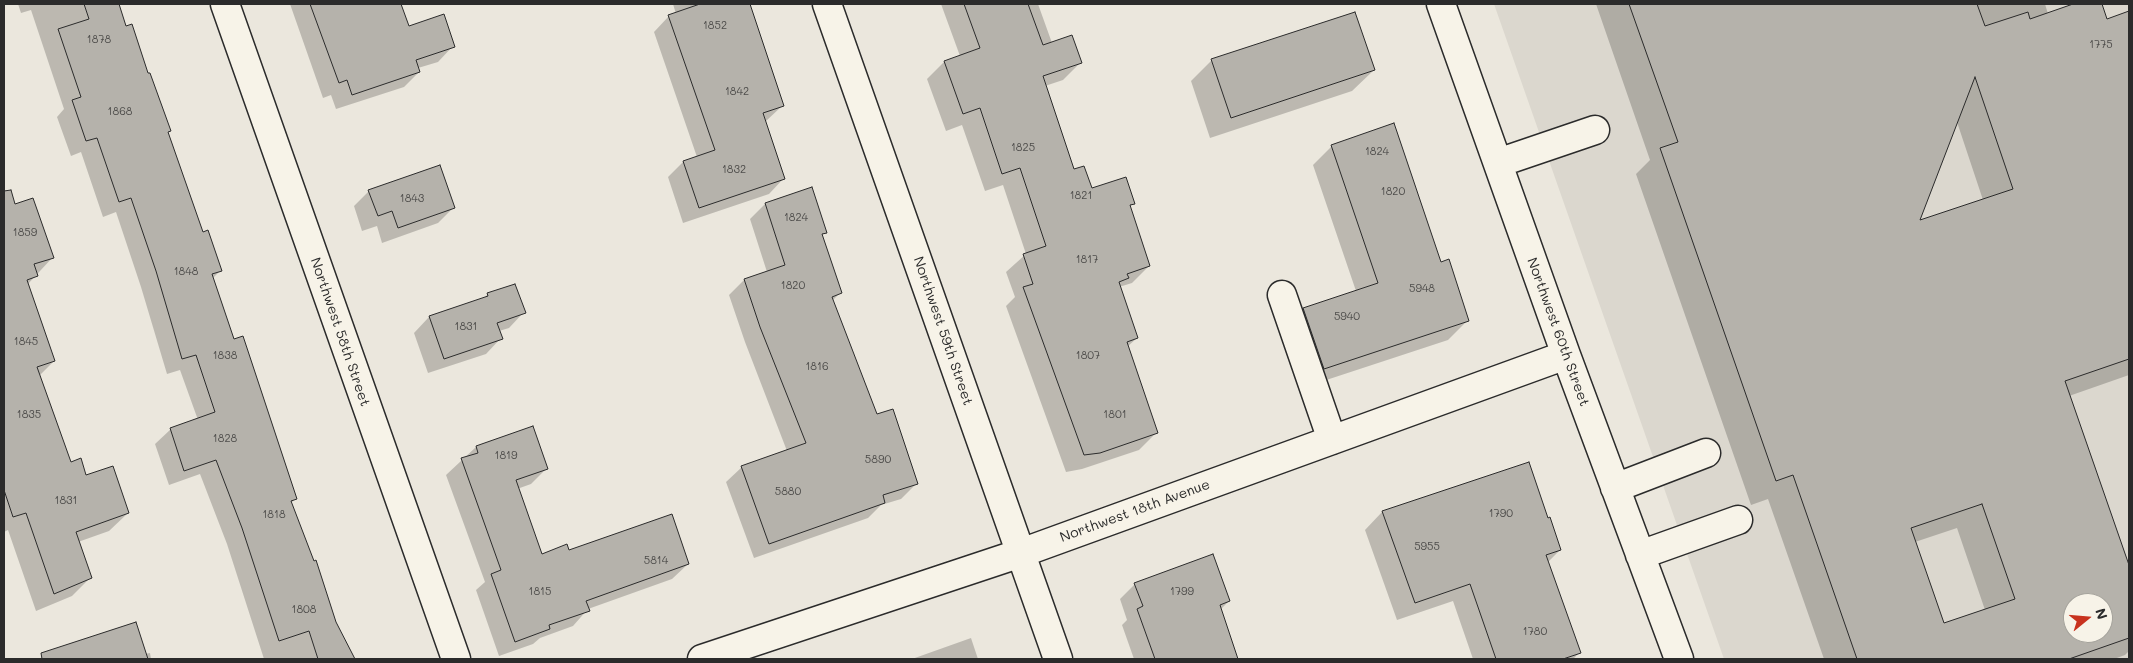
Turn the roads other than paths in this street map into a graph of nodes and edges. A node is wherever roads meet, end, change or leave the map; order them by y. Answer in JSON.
{"nodes":[{"id":1,"x":225,"y":4,"type":"edge"},
{"id":2,"x":827,"y":4,"type":"edge"},
{"id":3,"x":1441,"y":4,"type":"edge"},
{"id":4,"x":1596,"y":130,"type":"dead end"},
{"id":5,"x":1498,"y":163,"type":"junction"},
{"id":6,"x":1282,"y":295,"type":"dead end"},
{"id":7,"x":1566,"y":355,"type":"junction"},
{"id":8,"x":1332,"y":440,"type":"junction"},
{"id":9,"x":1706,"y":454,"type":"dead end"},
{"id":10,"x":1615,"y":488,"type":"junction"},
{"id":11,"x":1738,"y":520,"type":"dead end"},
{"id":12,"x":1021,"y":552,"type":"junction"},
{"id":13,"x":1640,"y":555,"type":"junction"},
{"id":14,"x":456,"y":659,"type":"edge"},
{"id":15,"x":702,"y":659,"type":"edge"},
{"id":16,"x":1058,"y":659,"type":"edge"},
{"id":17,"x":1679,"y":659,"type":"edge"}],
"edges":[{"from":1,"to":14,"type":"street","name":"Northwest 58th Street"},
{"from":2,"to":12,"type":"street","name":"Northwest 59th Street"},
{"from":3,"to":5,"type":"street","name":"Northwest 60th Street"},
{"from":4,"to":5,"type":"street"},
{"from":5,"to":7,"type":"street","name":"Northwest 60th Street"},
{"from":6,"to":8,"type":"street"},
{"from":7,"to":8,"type":"street","name":"Northwest 18th Avenue"},
{"from":7,"to":10,"type":"street","name":"Northwest 60th Street"},
{"from":8,"to":12,"type":"street","name":"Northwest 18th Avenue"},
{"from":9,"to":10,"type":"street"},
{"from":10,"to":13,"type":"street","name":"Northwest 60th Street"},
{"from":11,"to":13,"type":"street"},
{"from":12,"to":15,"type":"street","name":"Northwest 18th Avenue"},
{"from":12,"to":16,"type":"street","name":"Northwest 59th Street"},
{"from":13,"to":17,"type":"street","name":"Northwest 60th Street"}]}
